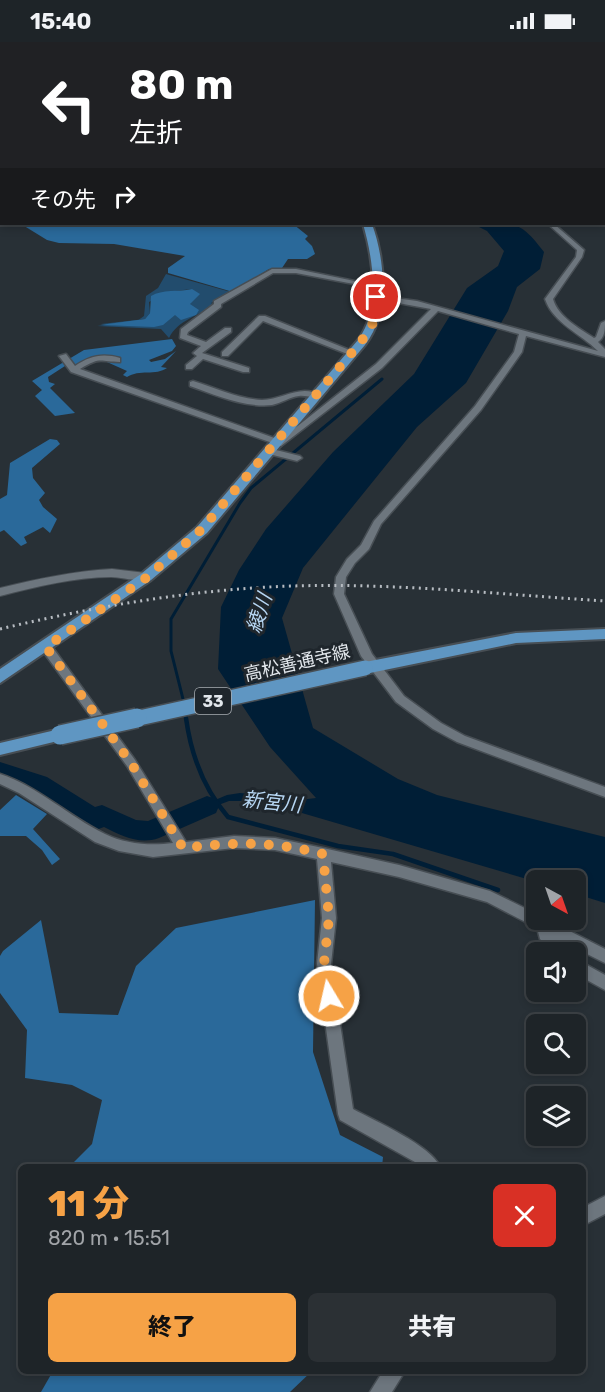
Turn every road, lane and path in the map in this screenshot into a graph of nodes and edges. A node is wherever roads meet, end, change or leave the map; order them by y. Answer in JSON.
{"nodes":[{"id":1,"x":368,"y":225,"type":"edge"},
{"id":2,"x":552,"y":225,"type":"edge"},
{"id":3,"x":376,"y":291,"type":"junction"},
{"id":4,"x":437,"y":309,"type":"junction"},
{"id":5,"x":605,"y":323,"type":"edge"},
{"id":6,"x":228,"y":330,"type":"dead end"},
{"id":7,"x":519,"y":333,"type":"junction"},
{"id":8,"x":595,"y":341,"type":"junction"},
{"id":9,"x":207,"y":345,"type":"junction"},
{"id":10,"x":353,"y":353,"type":"junction"},
{"id":11,"x":225,"y":354,"type":"dead end"},
{"id":12,"x":605,"y":354,"type":"edge"},
{"id":13,"x":63,"y":356,"type":"dead end"},
{"id":14,"x":202,"y":356,"type":"junction"},
{"id":15,"x":117,"y":360,"type":"dead end"},
{"id":16,"x":189,"y":367,"type":"dead end"},
{"id":17,"x":74,"y":370,"type":"junction"},
{"id":18,"x":246,"y":370,"type":"dead end"},
{"id":19,"x":193,"y":384,"type":"dead end"},
{"id":20,"x":317,"y":396,"type":"junction"},
{"id":21,"x":272,"y":446,"type":"junction"},
{"id":22,"x":291,"y":456,"type":"dead end"},
{"id":23,"x":146,"y":578,"type":"junction"},
{"id":24,"x":0,"y":592,"type":"edge"},
{"id":25,"x":605,"y":634,"type":"edge"},
{"id":26,"x":46,"y":647,"type":"junction"},
{"id":27,"x":370,"y":667,"type":"junction"},
{"id":28,"x":0,"y":677,"type":"edge"},
{"id":29,"x":0,"y":748,"type":"edge"},
{"id":30,"x":0,"y":779,"type":"edge"},
{"id":31,"x":605,"y":792,"type":"edge"},
{"id":32,"x":183,"y":848,"type":"junction"},
{"id":33,"x":323,"y":854,"type":"junction"},
{"id":34,"x":526,"y":915,"type":"edge"},
{"id":35,"x":556,"y":930,"type":"edge"},
{"id":36,"x":605,"y":956,"type":"edge"},
{"id":37,"x":586,"y":972,"type":"edge"},
{"id":38,"x":605,"y":983,"type":"edge"},
{"id":39,"x":429,"y":1164,"type":"edge"},
{"id":40,"x":605,"y":1205,"type":"edge"},
{"id":41,"x":586,"y":1215,"type":"edge"},
{"id":42,"x":393,"y":1374,"type":"edge"},
{"id":43,"x":380,"y":1392,"type":"edge"}],
"edges":[{"from":1,"to":3,"type":"main road"},
{"from":2,"to":8,"type":"street"},
{"from":3,"to":4,"type":"street"},
{"from":3,"to":9,"type":"street"},
{"from":3,"to":10,"type":"main road"},
{"from":4,"to":7,"type":"street"},
{"from":4,"to":21,"type":"street"},
{"from":5,"to":8,"type":"street"},
{"from":6,"to":9,"type":"street"},
{"from":7,"to":12,"type":"street"},
{"from":7,"to":27,"type":"street"},
{"from":8,"to":12,"type":"street"},
{"from":9,"to":14,"type":"street"},
{"from":10,"to":11,"type":"street"},
{"from":10,"to":20,"type":"main road"},
{"from":13,"to":17,"type":"street"},
{"from":14,"to":16,"type":"street"},
{"from":14,"to":18,"type":"street"},
{"from":15,"to":17,"type":"street"},
{"from":17,"to":21,"type":"street"},
{"from":19,"to":20,"type":"street"},
{"from":20,"to":21,"type":"main road"},
{"from":21,"to":22,"type":"street"},
{"from":21,"to":23,"type":"main road"},
{"from":23,"to":24,"type":"street"},
{"from":23,"to":26,"type":"main road"},
{"from":25,"to":27,"type":"main road","name":"高松善通寺線","number":"33"},
{"from":26,"to":28,"type":"main road"},
{"from":26,"to":32,"type":"street"},
{"from":27,"to":29,"type":"main road","name":"高松善通寺線","number":"33","bridge":true},
{"from":27,"to":31,"type":"street"},
{"from":30,"to":32,"type":"street"},
{"from":32,"to":33,"type":"street"},
{"from":33,"to":34,"type":"street"},
{"from":33,"to":39,"type":"street"},
{"from":35,"to":36,"type":"street"},
{"from":37,"to":38,"type":"street"},
{"from":40,"to":41,"type":"street"},
{"from":42,"to":43,"type":"street"}]}
